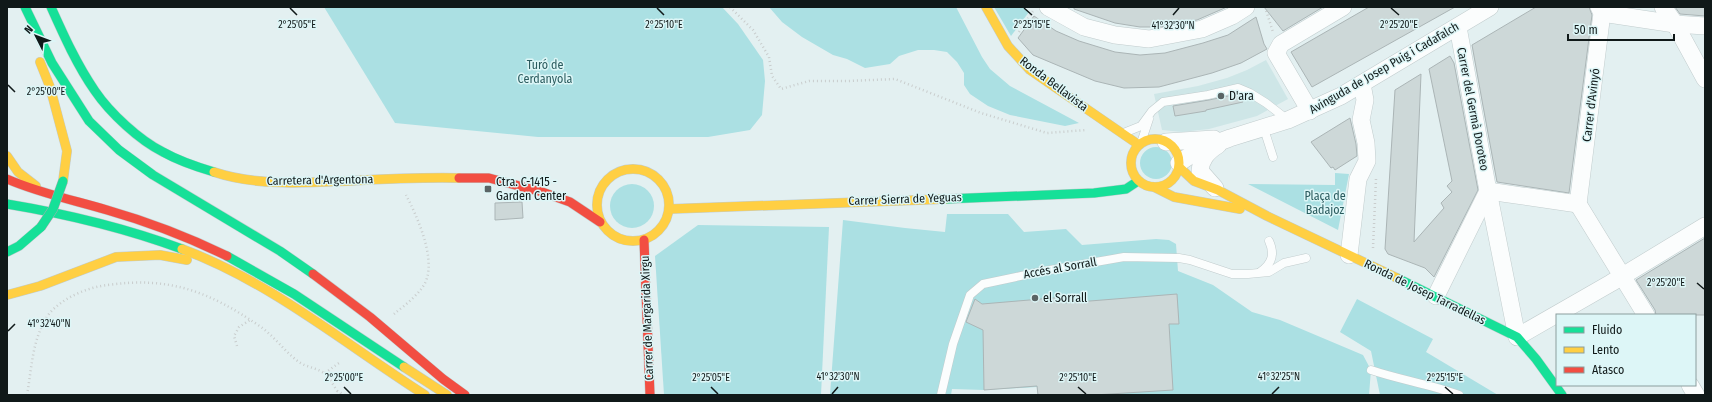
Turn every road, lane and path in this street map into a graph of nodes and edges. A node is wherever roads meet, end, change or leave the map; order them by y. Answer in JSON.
{"nodes":[{"id":1,"x":17,"y":7,"type":"edge"},
{"id":2,"x":25,"y":7,"type":"edge"},
{"id":3,"x":51,"y":7,"type":"edge"},
{"id":4,"x":730,"y":7,"type":"edge"},
{"id":5,"x":986,"y":7,"type":"edge"},
{"id":6,"x":1036,"y":7,"type":"edge"},
{"id":7,"x":1048,"y":7,"type":"edge"},
{"id":8,"x":1246,"y":7,"type":"edge"},
{"id":9,"x":1266,"y":7,"type":"edge"},
{"id":10,"x":1343,"y":7,"type":"edge"},
{"id":11,"x":1663,"y":7,"type":"edge"},
{"id":12,"x":1488,"y":8,"type":"edge"},
{"id":13,"x":1601,"y":10,"type":"edge"},
{"id":14,"x":1675,"y":24,"type":"junction"},
{"id":15,"x":1705,"y":26,"type":"edge"},
{"id":16,"x":1458,"y":27,"type":"junction"},
{"id":17,"x":1017,"y":36,"type":"dead end"},
{"id":18,"x":30,"y":40,"type":"dead end"},
{"id":19,"x":1281,"y":44,"type":"junction"},
{"id":20,"x":36,"y":54,"type":"dead end"},
{"id":21,"x":1705,"y":78,"type":"edge"},
{"id":22,"x":1362,"y":84,"type":"junction"},
{"id":23,"x":1152,"y":111,"type":"junction"},
{"id":24,"x":1310,"y":111,"type":"junction"},
{"id":25,"x":1288,"y":120,"type":"junction"},
{"id":26,"x":1092,"y":127,"type":"dead end"},
{"id":27,"x":1264,"y":129,"type":"junction"},
{"id":28,"x":1124,"y":133,"type":"junction"},
{"id":29,"x":1230,"y":138,"type":"junction"},
{"id":30,"x":1166,"y":142,"type":"junction"},
{"id":31,"x":1140,"y":144,"type":"junction"},
{"id":32,"x":7,"y":156,"type":"edge"},
{"id":33,"x":1272,"y":157,"type":"dead end"},
{"id":34,"x":1179,"y":165,"type":"junction"},
{"id":35,"x":398,"y":178,"type":"junction"},
{"id":36,"x":7,"y":180,"type":"edge"},
{"id":37,"x":1138,"y":181,"type":"junction"},
{"id":38,"x":1154,"y":187,"type":"junction"},
{"id":39,"x":600,"y":190,"type":"junction"},
{"id":40,"x":1218,"y":190,"type":"junction"},
{"id":41,"x":1488,"y":191,"type":"junction"},
{"id":42,"x":54,"y":196,"type":"junction"},
{"id":43,"x":570,"y":202,"type":"junction"},
{"id":44,"x":7,"y":204,"type":"edge"},
{"id":45,"x":1578,"y":204,"type":"junction"},
{"id":46,"x":669,"y":209,"type":"junction"},
{"id":47,"x":1267,"y":216,"type":"junction"},
{"id":48,"x":600,"y":222,"type":"junction"},
{"id":49,"x":1705,"y":226,"type":"edge"},
{"id":50,"x":644,"y":240,"type":"junction"},
{"id":51,"x":1269,"y":241,"type":"dead end"},
{"id":52,"x":7,"y":252,"type":"edge"},
{"id":53,"x":1349,"y":255,"type":"junction"},
{"id":54,"x":1306,"y":258,"type":"dead end"},
{"id":55,"x":1257,"y":274,"type":"junction"},
{"id":56,"x":1622,"y":276,"type":"junction"},
{"id":57,"x":7,"y":295,"type":"edge"},
{"id":58,"x":1436,"y":296,"type":"junction"},
{"id":59,"x":1556,"y":314,"type":"edge"},
{"id":60,"x":1557,"y":314,"type":"edge"},
{"id":61,"x":1645,"y":314,"type":"edge"},
{"id":62,"x":389,"y":318,"type":"dead end"},
{"id":63,"x":250,"y":320,"type":"junction"},
{"id":64,"x":1517,"y":337,"type":"junction"},
{"id":65,"x":237,"y":346,"type":"dead end"},
{"id":66,"x":340,"y":363,"type":"dead end"},
{"id":67,"x":1371,"y":370,"type":"dead end"},
{"id":68,"x":325,"y":373,"type":"junction"},
{"id":69,"x":415,"y":375,"type":"junction"},
{"id":70,"x":411,"y":386,"type":"junction"},
{"id":71,"x":1691,"y":386,"type":"edge"},
{"id":72,"x":336,"y":391,"type":"junction"},
{"id":73,"x":27,"y":395,"type":"edge"},
{"id":74,"x":340,"y":395,"type":"edge"},
{"id":75,"x":345,"y":395,"type":"edge"},
{"id":76,"x":425,"y":395,"type":"edge"},
{"id":77,"x":439,"y":395,"type":"edge"},
{"id":78,"x":447,"y":395,"type":"edge"},
{"id":79,"x":465,"y":395,"type":"edge"},
{"id":80,"x":650,"y":395,"type":"edge"},
{"id":81,"x":941,"y":395,"type":"edge"},
{"id":82,"x":1459,"y":395,"type":"edge"},
{"id":83,"x":1562,"y":395,"type":"edge"},
{"id":84,"x":1696,"y":395,"type":"edge"}],
"edges":[{"from":1,"to":18,"type":"main road"},
{"from":2,"to":79,"type":"main road"},
{"from":3,"to":35,"type":"main road","name":"Carretera d'Argentona"},
{"from":4,"to":26,"type":"path"},
{"from":5,"to":28,"type":"main road","name":"Ronda Bellavista"},
{"from":6,"to":17,"type":"path"},
{"from":7,"to":8,"type":"street"},
{"from":9,"to":19,"type":"path"},
{"from":10,"to":19,"type":"street"},
{"from":11,"to":14,"type":"street"},
{"from":12,"to":16,"type":"street","name":"Avinguda de Josep Puig i Cadafalch"},
{"from":13,"to":14,"type":"street"},
{"from":13,"to":45,"type":"street","name":"Carrer d'Avinyó"},
{"from":14,"to":15,"type":"street"},
{"from":14,"to":21,"type":"street"},
{"from":16,"to":22,"type":"street","name":"Avinguda de Josep Puig i Cadafalch"},
{"from":16,"to":41,"type":"street","name":"Carrer del Germà Doroteo"},
{"from":19,"to":24,"type":"street"},
{"from":20,"to":52,"type":"main road","bridge":true},
{"from":22,"to":24,"type":"street","name":"Avinguda de Josep Puig i Cadafalch"},
{"from":22,"to":53,"type":"street"},
{"from":23,"to":25,"type":"lane"},
{"from":23,"to":28,"type":"lane"},
{"from":23,"to":31,"type":"lane"},
{"from":24,"to":25,"type":"street","name":"Avinguda de Josep Puig i Cadafalch"},
{"from":25,"to":27,"type":"street","name":"Avinguda de Josep Puig i Cadafalch"},
{"from":27,"to":29,"type":"street","name":"Avinguda de Josep Puig i Cadafalch"},
{"from":27,"to":33,"type":"lane"},
{"from":28,"to":31,"type":"main road","name":"Ronda Bellavista"},
{"from":29,"to":30,"type":"street","name":"Avinguda de Josep Puig i Cadafalch"},
{"from":29,"to":34,"type":"street","name":"Avinguda de Josep Puig i Cadafalch"},
{"from":29,"to":40,"type":"street","name":"Ronda de Josep Tarradellas"},
{"from":30,"to":31,"type":"main road"},
{"from":30,"to":34,"type":"main road"},
{"from":31,"to":37,"type":"main road"},
{"from":32,"to":42,"type":"main road"},
{"from":34,"to":38,"type":"main road"},
{"from":34,"to":40,"type":"main road","name":"Ronda de Josep Tarradellas"},
{"from":35,"to":43,"type":"main road","name":"Carretera d'Argentona"},
{"from":35,"to":62,"type":"path"},
{"from":36,"to":42,"type":"main road"},
{"from":37,"to":38,"type":"main road"},
{"from":37,"to":46,"type":"main road","name":"Carrer Sierra de Yeguas"},
{"from":38,"to":47,"type":"main road","name":"Ronda de Josep Tarradellas"},
{"from":39,"to":43,"type":"main road"},
{"from":39,"to":46,"type":"main road"},
{"from":39,"to":48,"type":"main road"},
{"from":40,"to":47,"type":"main road","name":"Ronda de Josep Tarradellas"},
{"from":41,"to":45,"type":"street"},
{"from":41,"to":58,"type":"street"},
{"from":41,"to":64,"type":"street","name":"Carrer del Germà Doroteo"},
{"from":42,"to":69,"type":"main road"},
{"from":43,"to":48,"type":"main road","name":"Carretera d'Argentona"},
{"from":44,"to":70,"type":"main road"},
{"from":45,"to":56,"type":"street"},
{"from":46,"to":50,"type":"main road"},
{"from":47,"to":53,"type":"main road","name":"Ronda de Josep Tarradellas"},
{"from":48,"to":50,"type":"main road"},
{"from":49,"to":56,"type":"street"},
{"from":50,"to":80,"type":"main road","name":"Carrer de Margarida Xirgu"},
{"from":51,"to":55,"type":"lane"},
{"from":53,"to":58,"type":"main road","name":"Ronda de Josep Tarradellas"},
{"from":54,"to":55,"type":"lane","name":"Accés al Sorrall"},
{"from":55,"to":81,"type":"lane","name":"Accés al Sorrall"},
{"from":56,"to":60,"type":"street"},
{"from":56,"to":61,"type":"street"},
{"from":57,"to":70,"type":"main road"},
{"from":58,"to":64,"type":"main road","name":"Ronda de Josep Tarradellas"},
{"from":59,"to":64,"type":"street"},
{"from":63,"to":65,"type":"path"},
{"from":63,"to":68,"type":"path"},
{"from":63,"to":73,"type":"path"},
{"from":64,"to":83,"type":"main road","name":"Ronda de Josep Tarradellas"},
{"from":66,"to":68,"type":"path"},
{"from":67,"to":82,"type":"lane"},
{"from":68,"to":72,"type":"path"},
{"from":69,"to":77,"type":"main road"},
{"from":69,"to":78,"type":"main road"},
{"from":70,"to":76,"type":"main road"},
{"from":71,"to":84,"type":"street"},
{"from":72,"to":74,"type":"path"},
{"from":72,"to":75,"type":"path"}]}
